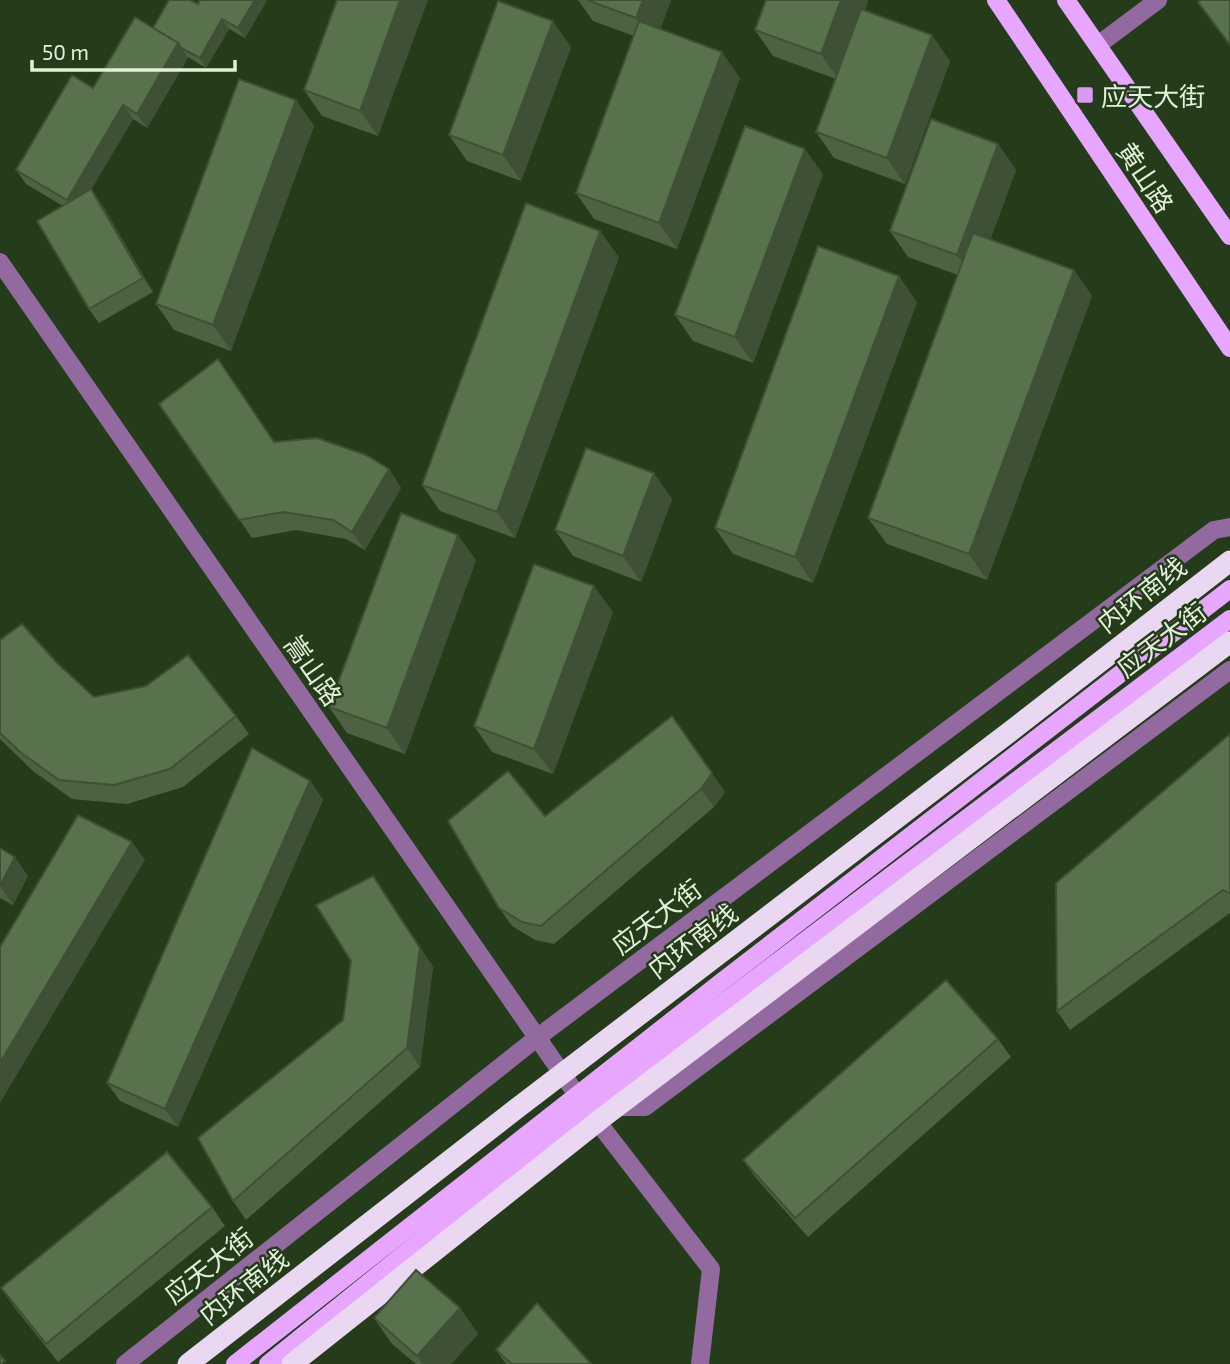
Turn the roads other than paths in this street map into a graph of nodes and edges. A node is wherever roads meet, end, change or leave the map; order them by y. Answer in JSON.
{"nodes":[{"id":1,"x":996,"y":0,"type":"edge"},
{"id":2,"x":1066,"y":0,"type":"edge"},
{"id":3,"x":1158,"y":0,"type":"edge"},
{"id":4,"x":1098,"y":45,"type":"junction"},
{"id":5,"x":1230,"y":236,"type":"edge"},
{"id":6,"x":0,"y":262,"type":"edge"},
{"id":7,"x":1230,"y":348,"type":"edge"},
{"id":8,"x":1230,"y":527,"type":"edge"},
{"id":9,"x":1230,"y":561,"type":"edge"},
{"id":10,"x":1230,"y":589,"type":"edge"},
{"id":11,"x":1230,"y":619,"type":"edge"},
{"id":12,"x":1230,"y":642,"type":"edge"},
{"id":13,"x":1230,"y":670,"type":"edge"},
{"id":14,"x":538,"y":1037,"type":"junction"},
{"id":15,"x":582,"y":1101,"type":"junction"},
{"id":16,"x":125,"y":1364,"type":"edge"},
{"id":17,"x":188,"y":1364,"type":"edge"},
{"id":18,"x":235,"y":1364,"type":"edge"},
{"id":19,"x":268,"y":1364,"type":"edge"},
{"id":20,"x":292,"y":1364,"type":"edge"},
{"id":21,"x":700,"y":1364,"type":"edge"}],
"edges":[{"from":1,"to":7,"type":"main road","name":"黄山路"},
{"from":2,"to":4,"type":"main road","name":"黄山路"},
{"from":3,"to":4,"type":"street"},
{"from":4,"to":5,"type":"main road","name":"黄山路"},
{"from":6,"to":14,"type":"street","name":"嵩山路"},
{"from":8,"to":14,"type":"street","name":"应天大街"},
{"from":9,"to":17,"type":"highway","name":"内环南线","bridge":true},
{"from":10,"to":15,"type":"main road","name":"应天大街"},
{"from":11,"to":15,"type":"main road","name":"应天大街"},
{"from":12,"to":20,"type":"highway","bridge":true},
{"from":13,"to":15,"type":"street"},
{"from":14,"to":15,"type":"street","name":"嵩山路"},
{"from":14,"to":16,"type":"street","name":"应天大街"},
{"from":15,"to":18,"type":"main road","name":"应天大街"},
{"from":15,"to":19,"type":"main road","name":"应天大街"},
{"from":15,"to":21,"type":"street","name":"嵩山路"}]}
